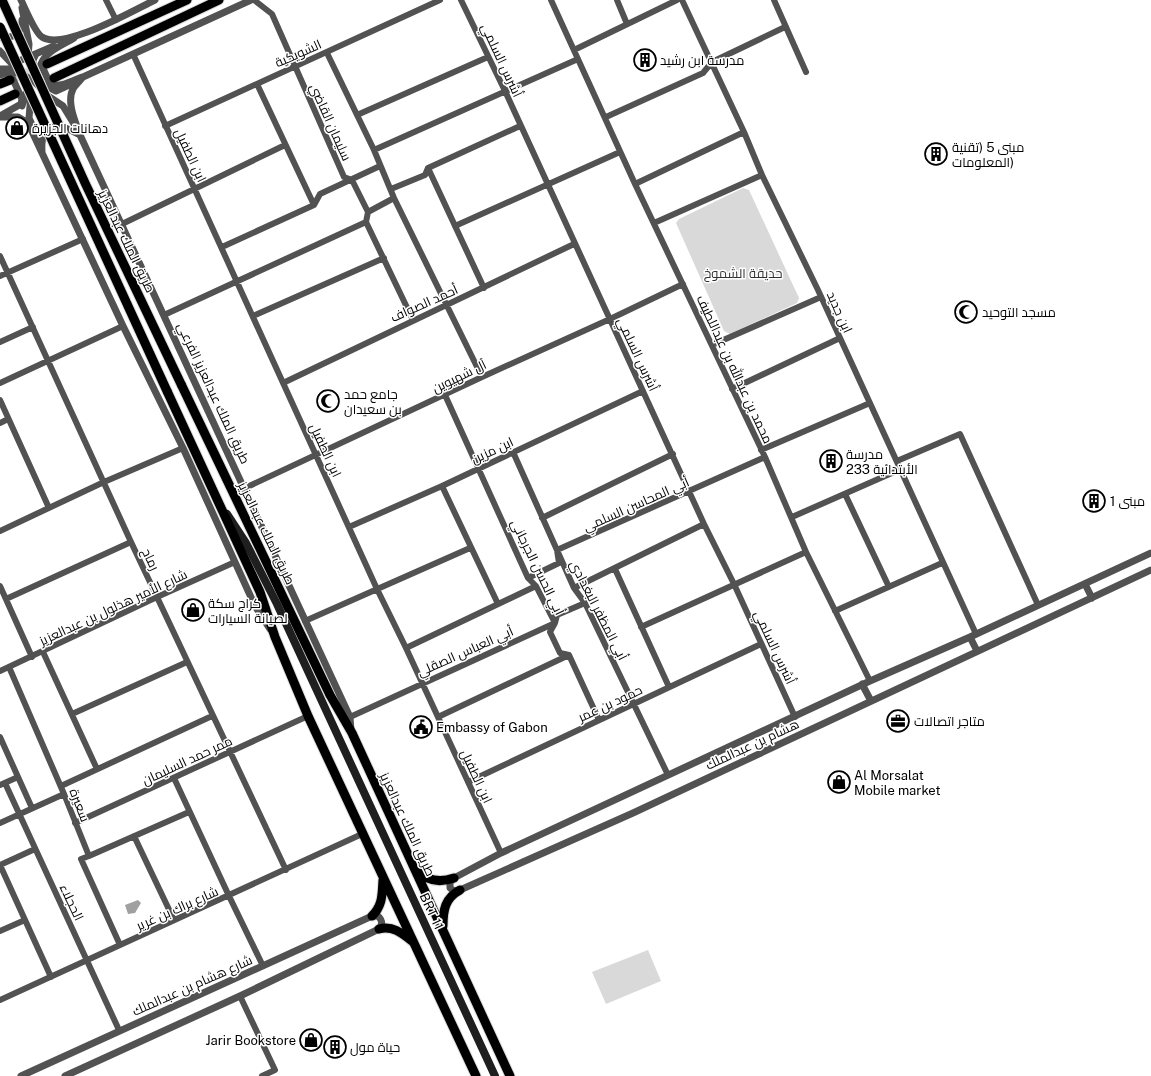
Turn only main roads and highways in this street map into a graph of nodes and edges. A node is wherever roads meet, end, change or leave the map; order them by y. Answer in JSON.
{"nodes":[{"id":1,"x":2,"y":0,"type":"edge"},
{"id":2,"x":186,"y":0,"type":"edge"},
{"id":3,"x":220,"y":0,"type":"edge"},
{"id":4,"x":0,"y":27,"type":"edge"},
{"id":5,"x":47,"y":64,"type":"tunnel mouth"},
{"id":6,"x":54,"y":78,"type":"dead end"},
{"id":7,"x":10,"y":80,"type":"tunnel mouth"},
{"id":8,"x":0,"y":84,"type":"edge"},
{"id":9,"x":16,"y":94,"type":"dead end"},
{"id":10,"x":0,"y":101,"type":"edge"},
{"id":11,"x":223,"y":509,"type":"junction"},
{"id":12,"x":254,"y":536,"type":"junction"},
{"id":13,"x":277,"y":604,"type":"junction"},
{"id":14,"x":413,"y":865,"type":"junction"},
{"id":15,"x":383,"y":876,"type":"junction"},
{"id":16,"x":454,"y":878,"type":"road end"},
{"id":17,"x":460,"y":890,"type":"road end"},
{"id":18,"x":372,"y":916,"type":"road end"},
{"id":19,"x":379,"y":929,"type":"road end"},
{"id":20,"x":443,"y":929,"type":"junction"},
{"id":21,"x":415,"y":944,"type":"junction"},
{"id":22,"x":476,"y":1076,"type":"edge"},
{"id":23,"x":495,"y":1076,"type":"edge"},
{"id":24,"x":510,"y":1076,"type":"edge"}],
"edges":[{"from":1,"to":12,"type":"main road","name":"طريق الملك عبدالعزيز","bridge":true},
{"from":2,"to":5,"type":"main road"},
{"from":3,"to":6,"type":"main road"},
{"from":4,"to":11,"type":"main road","name":"طريق الملك عبدالعزيز","bridge":true},
{"from":7,"to":8,"type":"main road"},
{"from":9,"to":10,"type":"main road"},
{"from":11,"to":13,"type":"main road","name":"BRT 11"},
{"from":11,"to":15,"type":"main road","name":"طريق الملك عبدالعزيز"},
{"from":12,"to":13,"type":"main road","name":"BRT 11"},
{"from":12,"to":14,"type":"main road","name":"طريق الملك عبدالعزيز"},
{"from":13,"to":23,"type":"main road","name":"BRT 11"},
{"from":14,"to":16,"type":"main road"},
{"from":14,"to":20,"type":"main road","name":"طريق الملك عبدالعزيز"},
{"from":15,"to":18,"type":"main road"},
{"from":15,"to":21,"type":"main road","name":"طريق الملك عبدالعزيز"},
{"from":17,"to":20,"type":"main road"},
{"from":19,"to":21,"type":"main road"},
{"from":20,"to":24,"type":"main road","name":"طريق الملك عبدالعزيز"},
{"from":21,"to":22,"type":"main road","name":"طريق الملك عبدالعزيز"}]}
